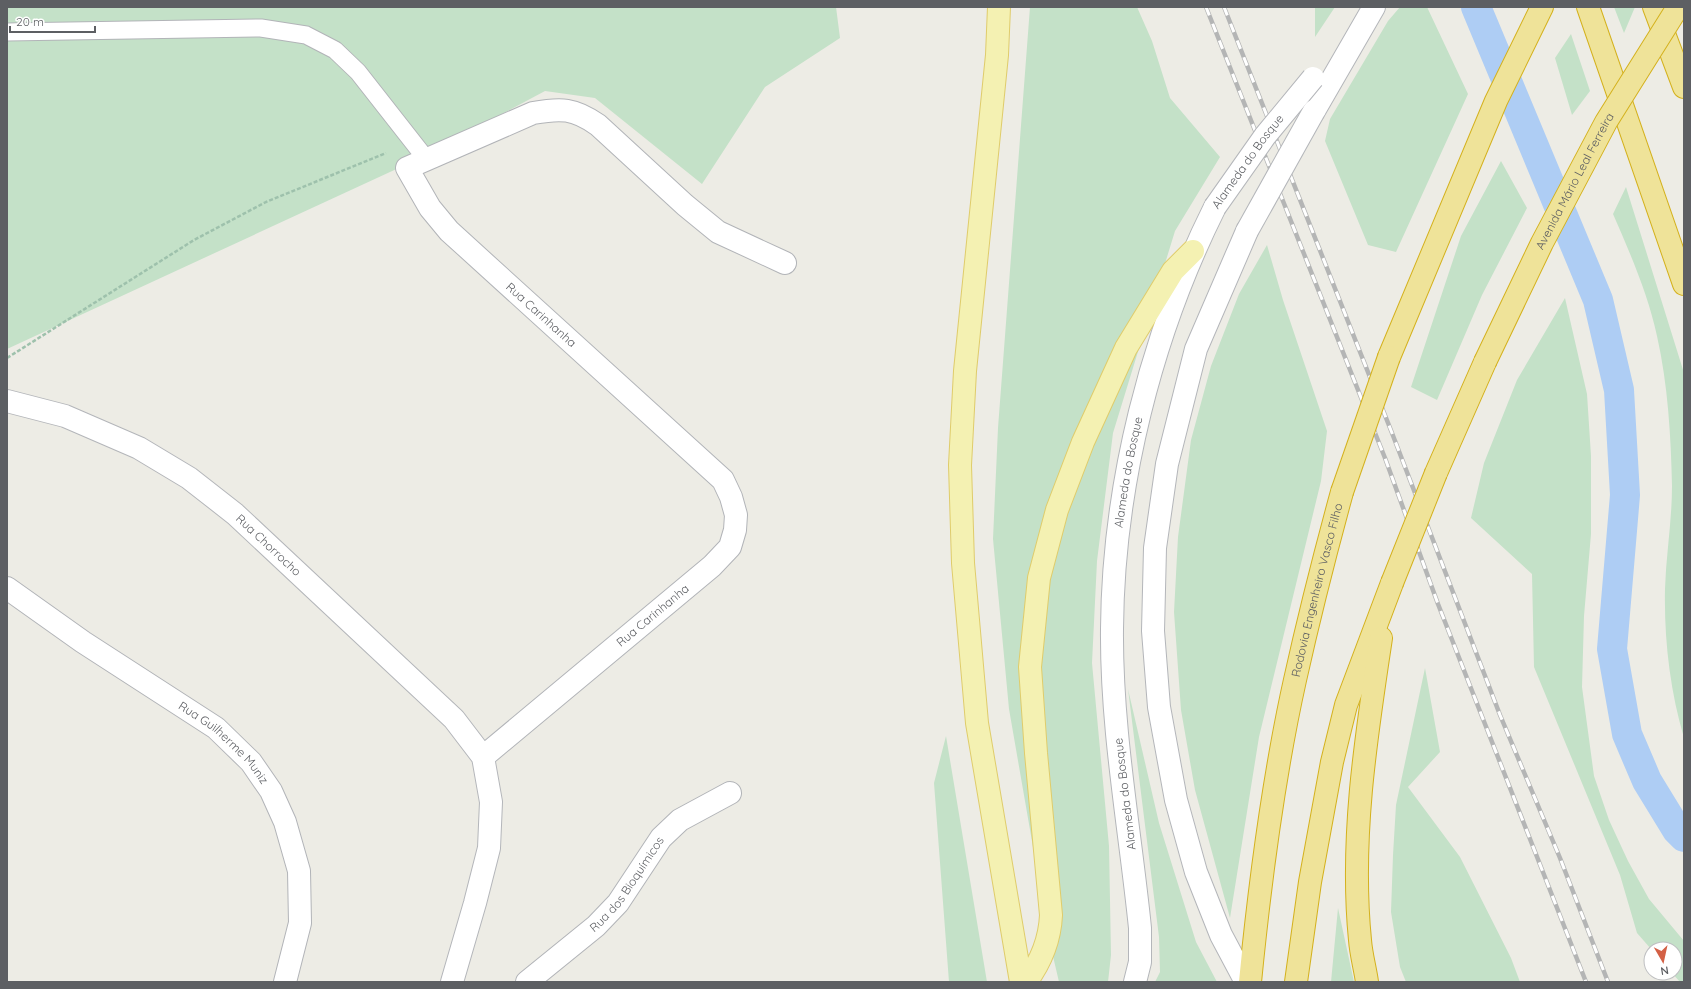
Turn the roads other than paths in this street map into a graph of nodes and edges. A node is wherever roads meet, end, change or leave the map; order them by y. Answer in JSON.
{"nodes":[{"id":1,"x":999,"y":7,"type":"edge"},
{"id":2,"x":1374,"y":7,"type":"edge"},
{"id":3,"x":1542,"y":7,"type":"edge"},
{"id":4,"x":1588,"y":7,"type":"edge"},
{"id":5,"x":1654,"y":7,"type":"edge"},
{"id":6,"x":1678,"y":7,"type":"edge"},
{"id":7,"x":1362,"y":27,"type":"junction"},
{"id":8,"x":7,"y":32,"type":"edge"},
{"id":9,"x":1684,"y":87,"type":"edge"},
{"id":10,"x":427,"y":160,"type":"junction"},
{"id":11,"x":1193,"y":250,"type":"junction"},
{"id":12,"x":785,"y":263,"type":"dead end"},
{"id":13,"x":1684,"y":284,"type":"edge"},
{"id":14,"x":7,"y":401,"type":"edge"},
{"id":15,"x":7,"y":588,"type":"edge"},
{"id":16,"x":1390,"y":588,"type":"junction"},
{"id":17,"x":483,"y":757,"type":"junction"},
{"id":18,"x":730,"y":793,"type":"dead end"},
{"id":19,"x":285,"y":982,"type":"edge"},
{"id":20,"x":452,"y":982,"type":"edge"},
{"id":21,"x":527,"y":982,"type":"edge"},
{"id":22,"x":1021,"y":982,"type":"edge"},
{"id":23,"x":1026,"y":982,"type":"edge"},
{"id":24,"x":1135,"y":982,"type":"edge"},
{"id":25,"x":1246,"y":982,"type":"edge"},
{"id":26,"x":1250,"y":982,"type":"edge"},
{"id":27,"x":1296,"y":982,"type":"edge"},
{"id":28,"x":1367,"y":982,"type":"edge"}],
"edges":[{"from":1,"to":22,"type":"main road"},
{"from":2,"to":7,"type":"street"},
{"from":3,"to":26,"type":"highway","name":"Rodovia Engenheiro Vasco Filho","bridge":true},
{"from":4,"to":13,"type":"highway"},
{"from":5,"to":9,"type":"highway"},
{"from":6,"to":16,"type":"highway","name":"Avenida Mário Leal Ferreira","bridge":true},
{"from":7,"to":11,"type":"street","name":"Alameda do Bosque","bridge":true},
{"from":7,"to":25,"type":"street","bridge":true},
{"from":8,"to":10,"type":"lane"},
{"from":10,"to":12,"type":"street","name":"Rua Carinhanha"},
{"from":10,"to":17,"type":"street","name":"Rua Carinhanha"},
{"from":11,"to":23,"type":"main road"},
{"from":11,"to":24,"type":"street","name":"Alameda do Bosque"},
{"from":14,"to":17,"type":"street","name":"Rua Chorrocho"},
{"from":15,"to":19,"type":"street","name":"Rua Guilherme Muniz"},
{"from":16,"to":27,"type":"highway"},
{"from":16,"to":28,"type":"highway"},
{"from":17,"to":20,"type":"street"},
{"from":18,"to":21,"type":"street","name":"Rua dos Bioquímicos"}]}
